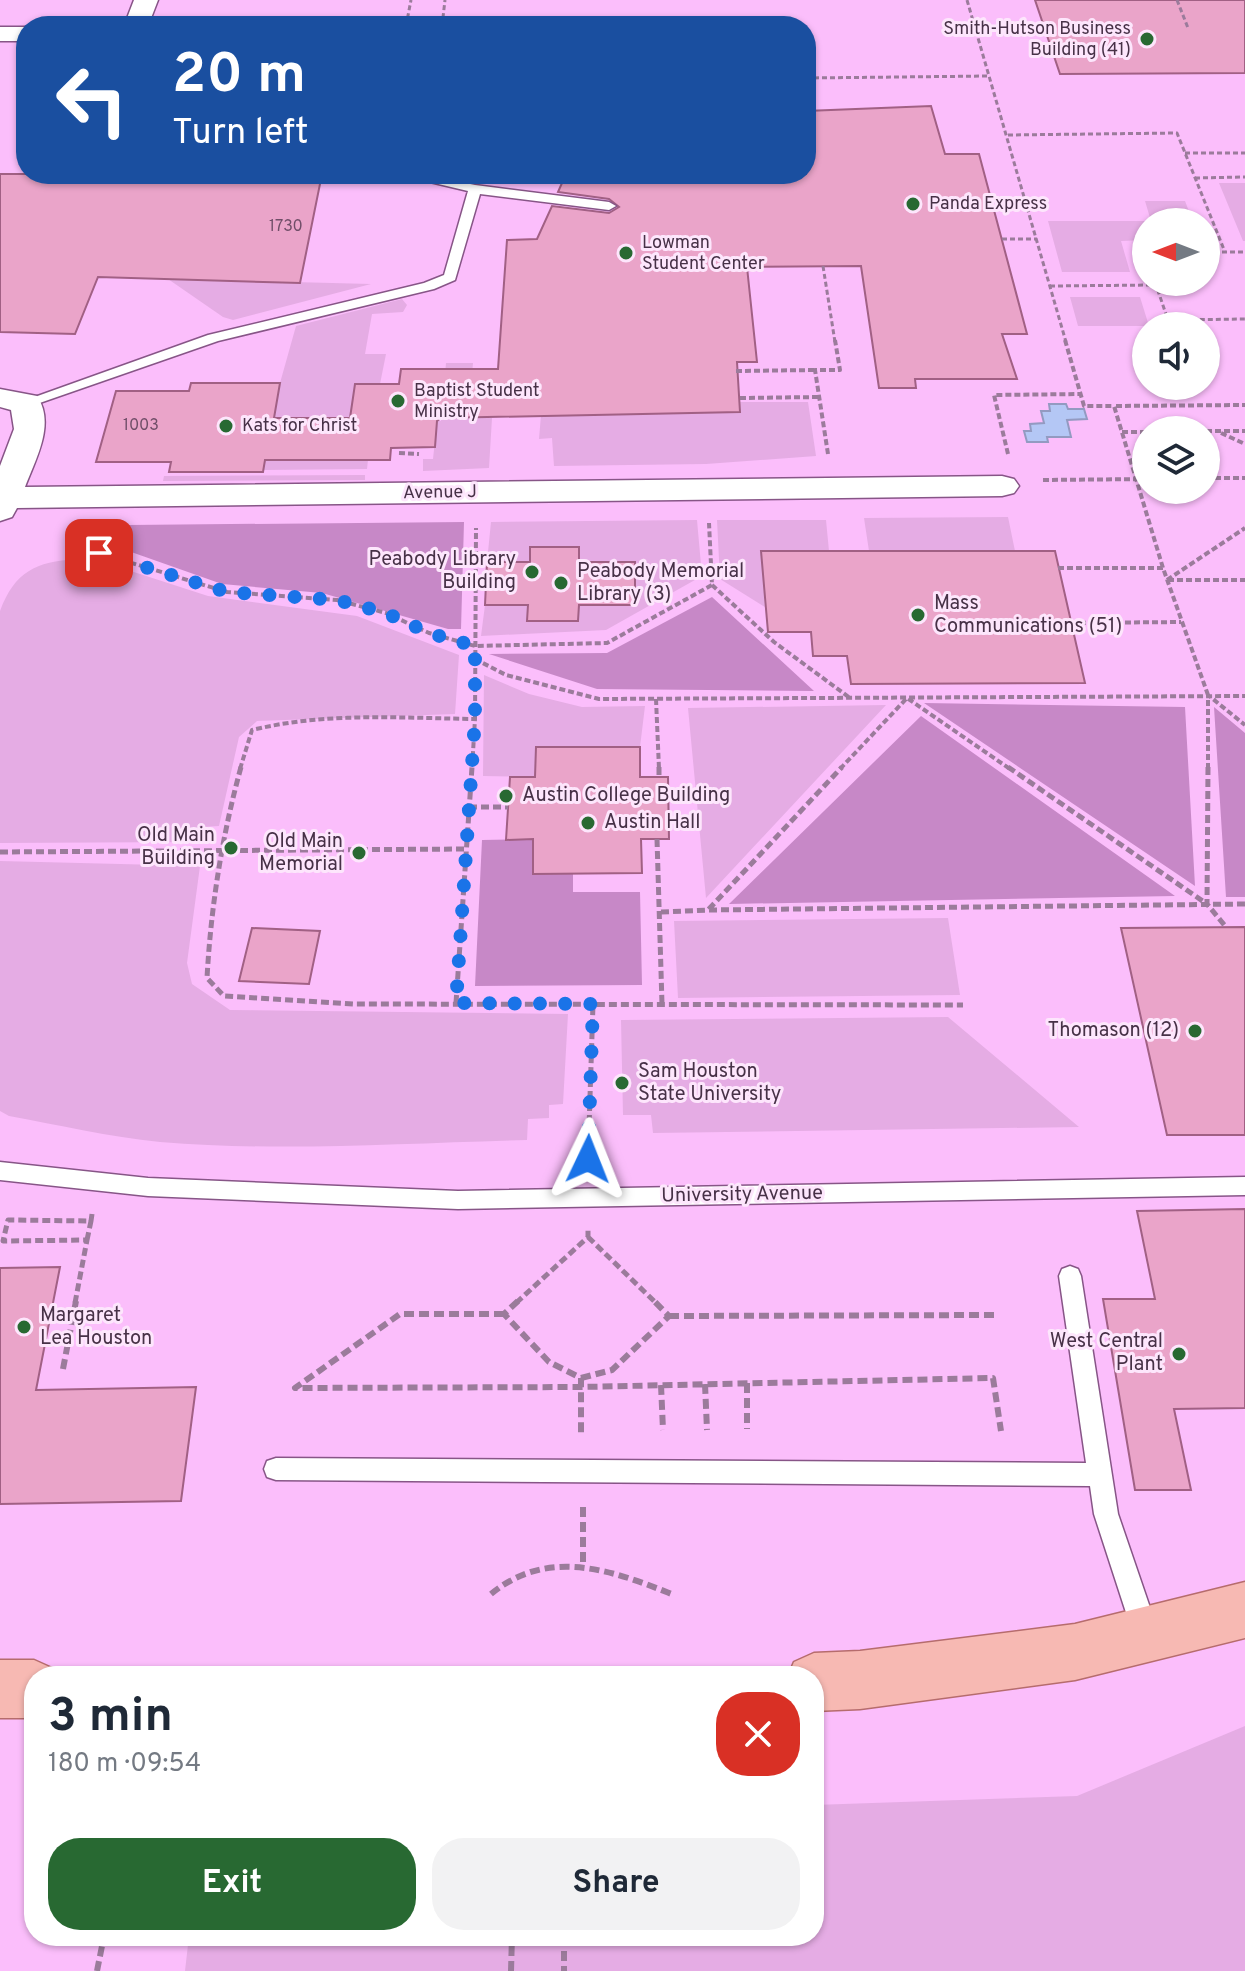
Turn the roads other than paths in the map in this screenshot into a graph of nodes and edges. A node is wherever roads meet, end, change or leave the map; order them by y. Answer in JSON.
{"nodes":[{"id":1,"x":462,"y":184,"type":"edge"},
{"id":2,"x":475,"y":189,"type":"junction"},
{"id":3,"x":609,"y":206,"type":"dead end"},
{"id":4,"x":13,"y":401,"type":"edge"},
{"id":5,"x":1001,"y":475,"type":"road end"},
{"id":6,"x":2,"y":504,"type":"edge"},
{"id":7,"x":0,"y":1171,"type":"edge"},
{"id":8,"x":1245,"y":1186,"type":"edge"},
{"id":9,"x":1070,"y":1276,"type":"dead end"},
{"id":10,"x":276,"y":1469,"type":"dead end"},
{"id":11,"x":1100,"y":1475,"type":"junction"},
{"id":12,"x":1245,"y":1610,"type":"edge"},
{"id":13,"x":1146,"y":1634,"type":"junction"},
{"id":14,"x":824,"y":1682,"type":"edge"},
{"id":15,"x":0,"y":1689,"type":"edge"},
{"id":16,"x":24,"y":1689,"type":"edge"}],
"edges":[{"from":1,"to":2,"type":"lane"},
{"from":2,"to":3,"type":"lane"},
{"from":2,"to":4,"type":"lane"},
{"from":4,"to":6,"type":"street","name":"Avenue J"},
{"from":5,"to":6,"type":"street","name":"Avenue J"},
{"from":7,"to":8,"type":"lane","name":"University Avenue"},
{"from":9,"to":11,"type":"lane"},
{"from":10,"to":11,"type":"lane"},
{"from":11,"to":13,"type":"lane"},
{"from":12,"to":13,"type":"main road"},
{"from":13,"to":14,"type":"main road"},
{"from":15,"to":16,"type":"main road"}]}
